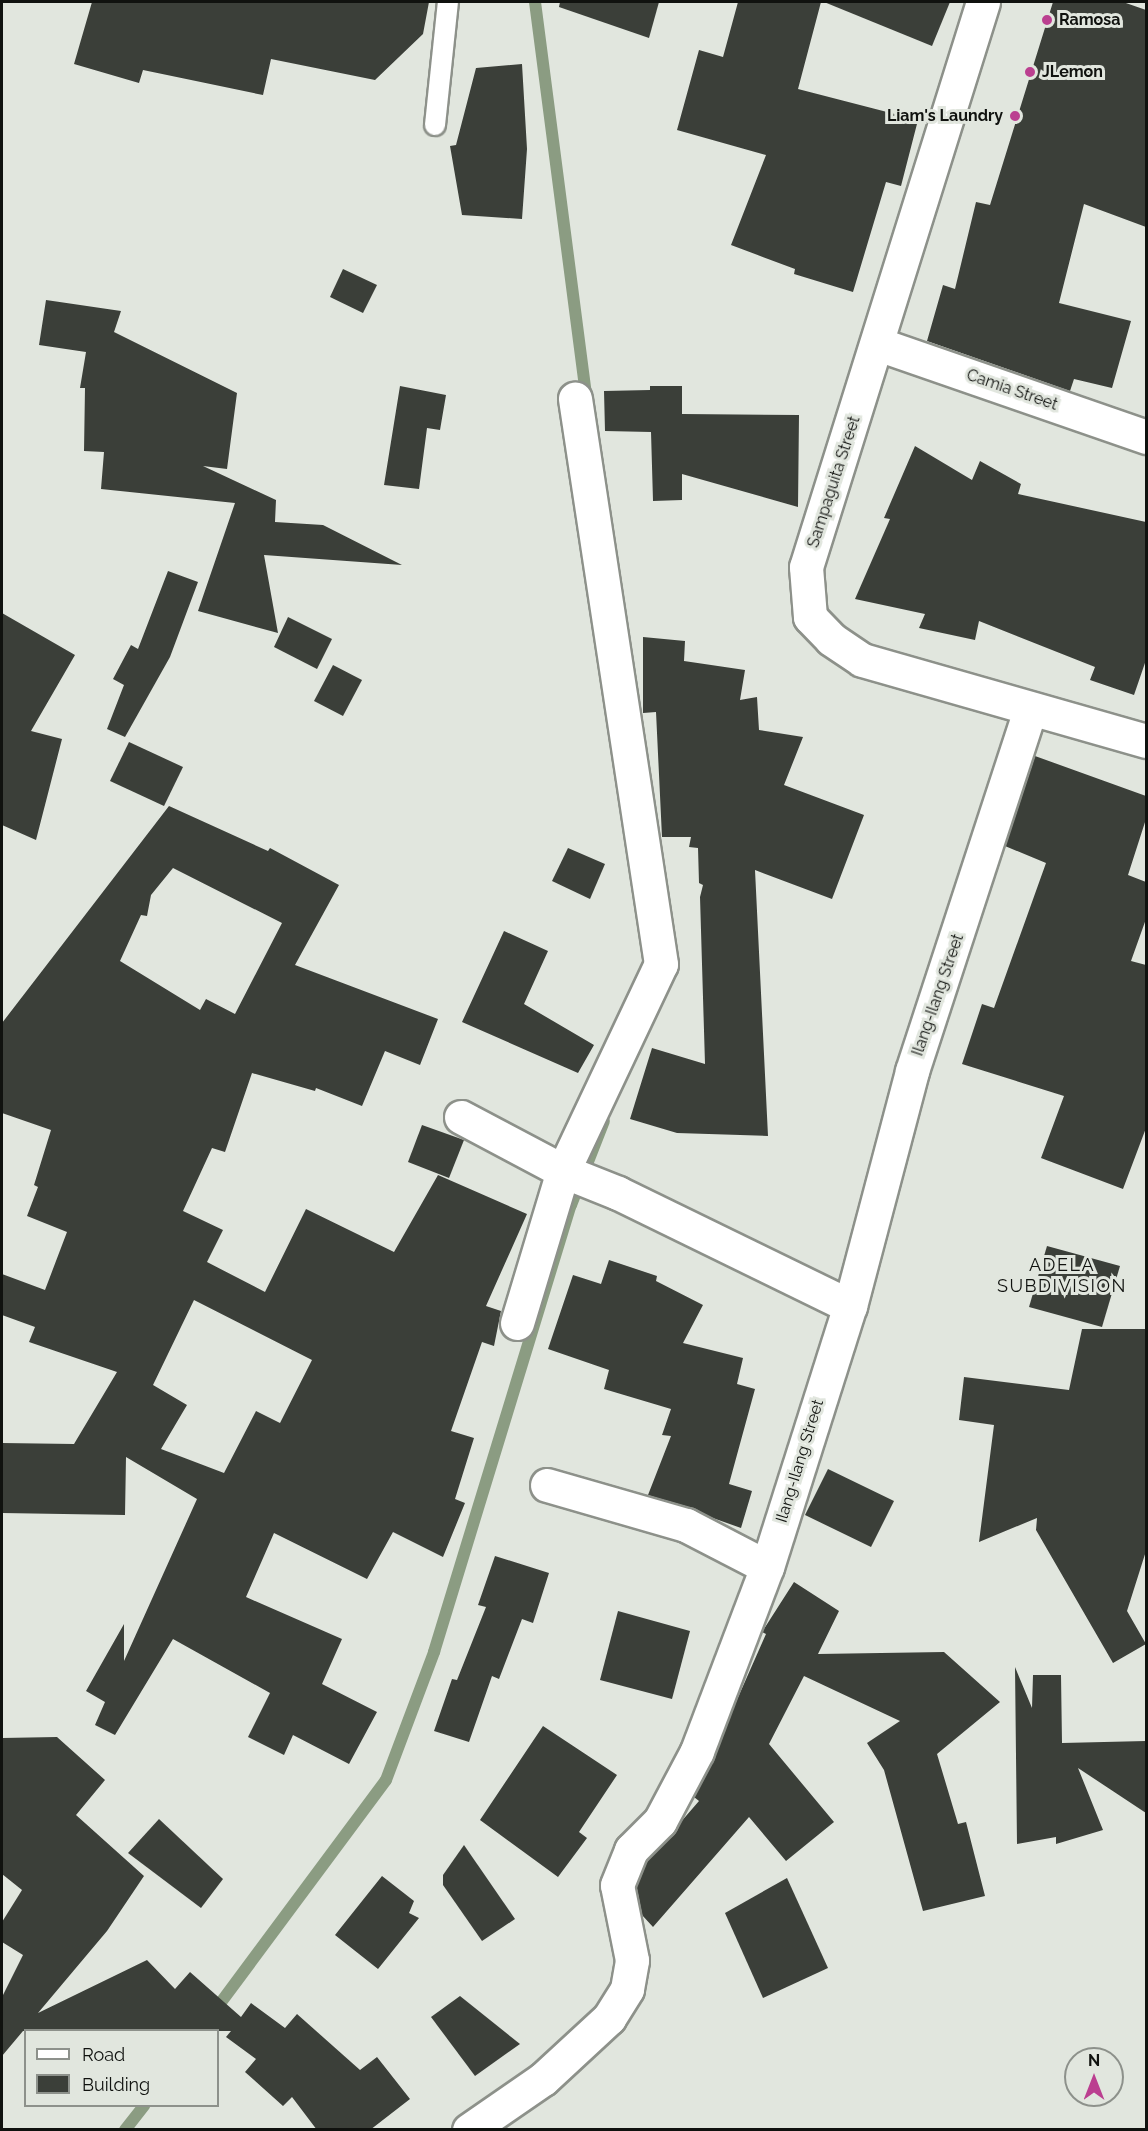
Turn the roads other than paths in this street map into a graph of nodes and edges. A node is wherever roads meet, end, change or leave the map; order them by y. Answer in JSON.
{"nodes":[{"id":1,"x":448,"y":2,"type":"edge"},
{"id":2,"x":983,"y":2,"type":"edge"},
{"id":3,"x":435,"y":125,"type":"dead end"},
{"id":4,"x":878,"y":344,"type":"junction"},
{"id":5,"x":575,"y":399,"type":"dead end"},
{"id":6,"x":1146,"y":437,"type":"edge"},
{"id":7,"x":1030,"y":709,"type":"junction"},
{"id":8,"x":1146,"y":741,"type":"edge"},
{"id":9,"x":461,"y":1117,"type":"dead end"},
{"id":10,"x":566,"y":1172,"type":"junction"},
{"id":11,"x":850,"y":1306,"type":"junction"},
{"id":12,"x":517,"y":1323,"type":"dead end"},
{"id":13,"x":547,"y":1485,"type":"dead end"},
{"id":14,"x":767,"y":1567,"type":"junction"},
{"id":15,"x":469,"y":2130,"type":"edge"}],
"edges":[{"from":1,"to":3,"type":"lane"},
{"from":2,"to":4,"type":"street","name":"Sampaguita Street"},
{"from":4,"to":6,"type":"street","name":"Camia Street"},
{"from":4,"to":7,"type":"street","name":"Sampaguita Street"},
{"from":5,"to":10,"type":"street"},
{"from":7,"to":8,"type":"street","name":"Sampaguita Street"},
{"from":7,"to":11,"type":"street","name":"Ilang-Ilang Street"},
{"from":9,"to":10,"type":"street"},
{"from":10,"to":11,"type":"street"},
{"from":10,"to":12,"type":"street"},
{"from":11,"to":14,"type":"street","name":"Ilang-Ilang Street"},
{"from":13,"to":14,"type":"street"},
{"from":14,"to":15,"type":"street","name":"Ilang-Ilang Street"}]}
